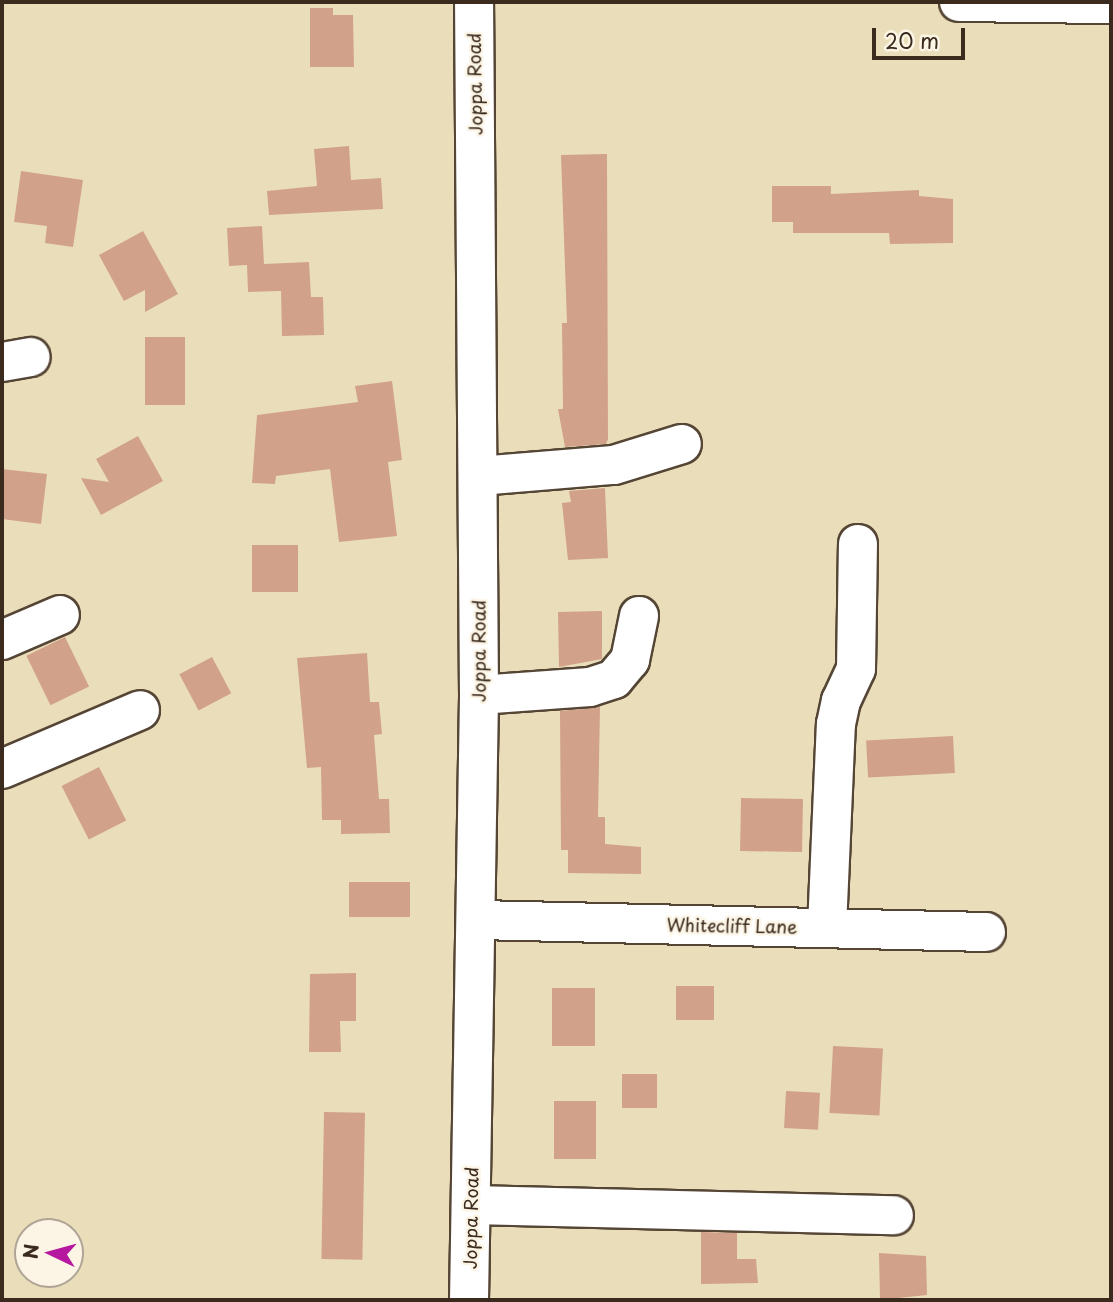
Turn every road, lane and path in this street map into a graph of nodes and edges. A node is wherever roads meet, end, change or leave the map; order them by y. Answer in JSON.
{"nodes":[{"id":1,"x":474,"y":2,"type":"edge"},
{"id":2,"x":959,"y":2,"type":"edge"},
{"id":3,"x":1111,"y":4,"type":"edge"},
{"id":4,"x":682,"y":444,"type":"dead end"},
{"id":5,"x":479,"y":477,"type":"junction"},
{"id":6,"x":858,"y":544,"type":"dead end"},
{"id":7,"x":60,"y":615,"type":"dead end"},
{"id":8,"x":639,"y":616,"type":"dead end"},
{"id":9,"x":2,"y":640,"type":"edge"},
{"id":10,"x":479,"y":695,"type":"junction"},
{"id":11,"x":140,"y":710,"type":"dead end"},
{"id":12,"x":2,"y":769,"type":"edge"},
{"id":13,"x":478,"y":920,"type":"junction"},
{"id":14,"x":827,"y":928,"type":"junction"},
{"id":15,"x":986,"y":932,"type":"dead end"},
{"id":16,"x":471,"y":1205,"type":"junction"},
{"id":17,"x":894,"y":1215,"type":"dead end"},
{"id":18,"x":469,"y":1300,"type":"edge"}],
"edges":[{"from":1,"to":5,"type":"main road","name":"Joppa Road"},
{"from":2,"to":3,"type":"main road"},
{"from":4,"to":5,"type":"main road"},
{"from":5,"to":10,"type":"main road","name":"Joppa Road"},
{"from":6,"to":14,"type":"main road"},
{"from":7,"to":9,"type":"main road"},
{"from":8,"to":10,"type":"main road"},
{"from":10,"to":13,"type":"main road","name":"Joppa Road"},
{"from":11,"to":12,"type":"main road"},
{"from":13,"to":14,"type":"main road","name":"Whitecliff Lane"},
{"from":13,"to":16,"type":"main road","name":"Joppa Road"},
{"from":14,"to":15,"type":"main road","name":"Whitecliff Lane"},
{"from":16,"to":17,"type":"main road"},
{"from":16,"to":18,"type":"main road","name":"Joppa Road"}]}
